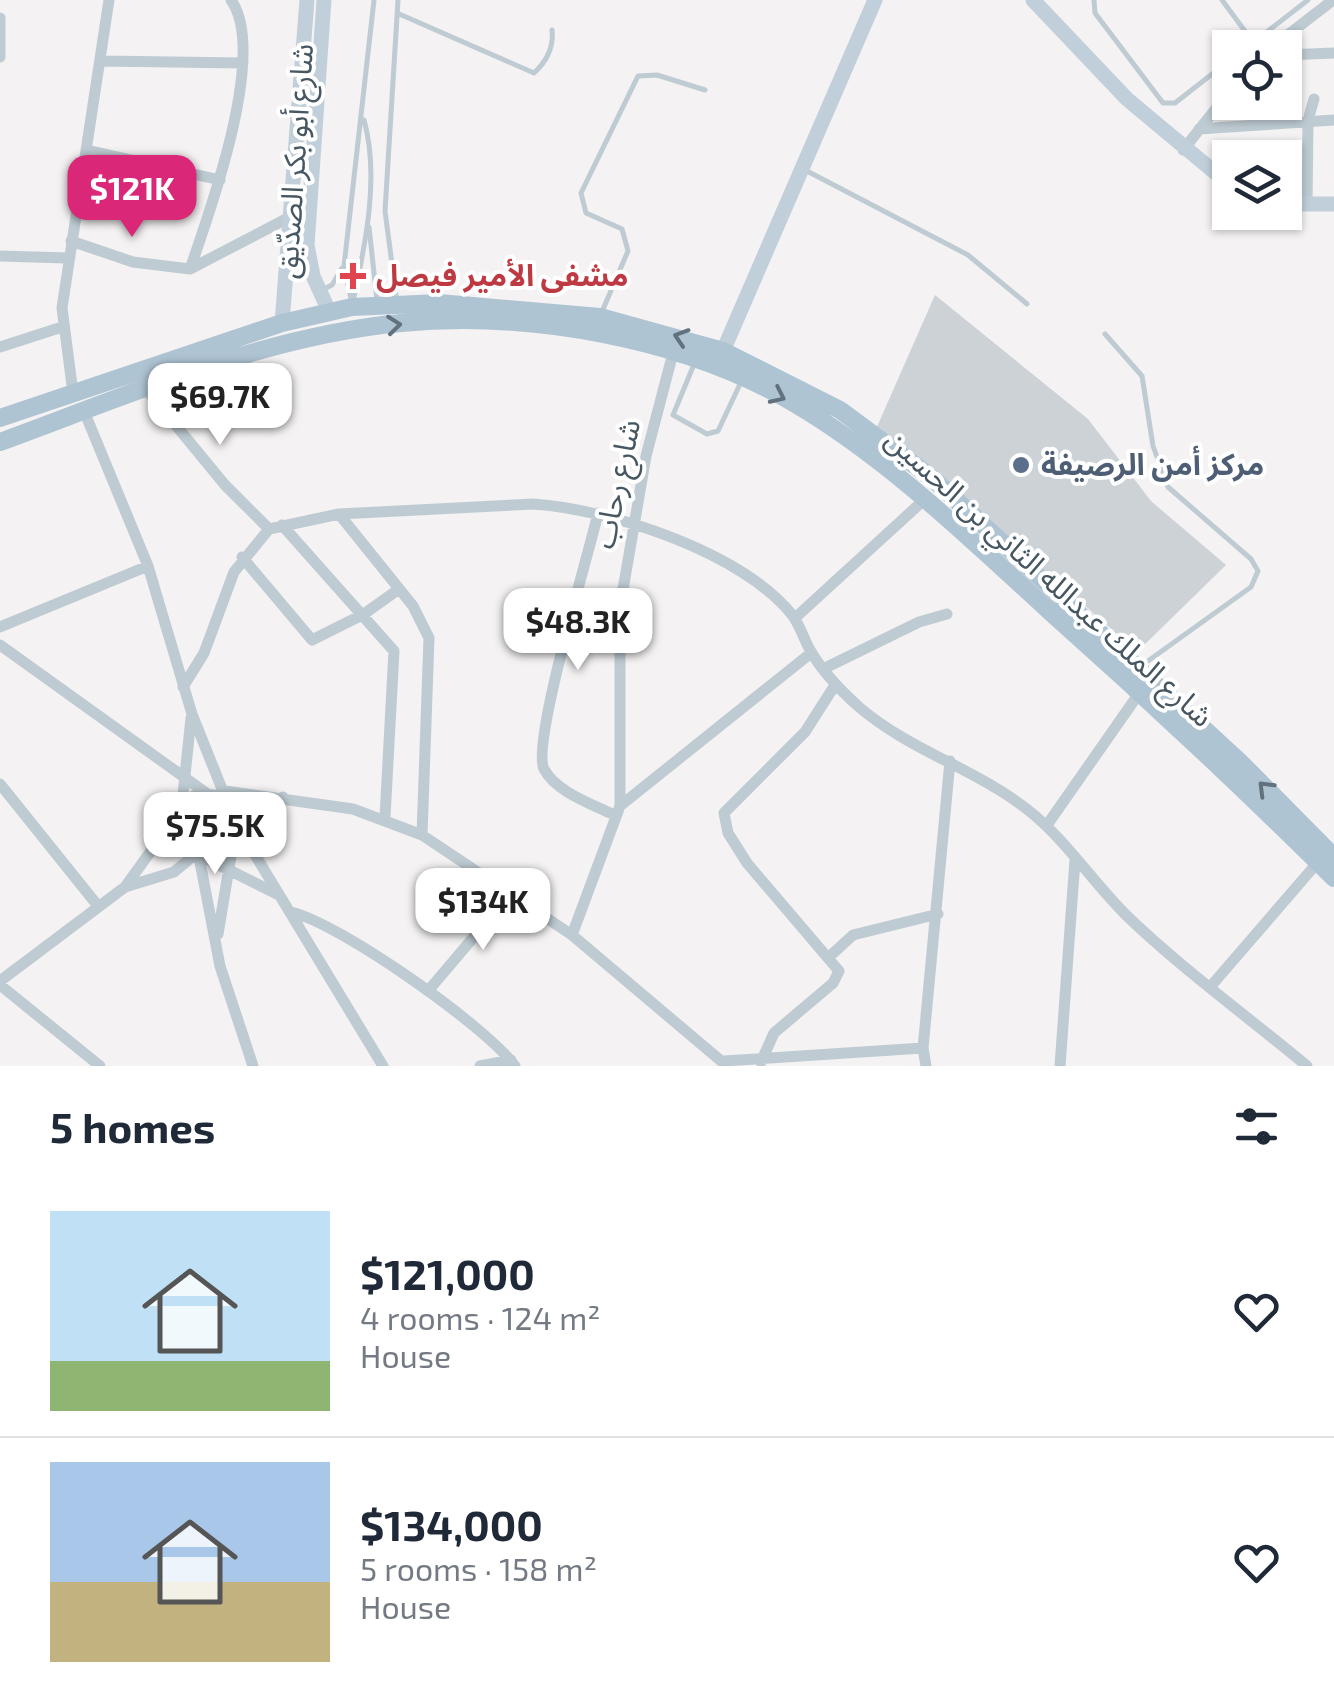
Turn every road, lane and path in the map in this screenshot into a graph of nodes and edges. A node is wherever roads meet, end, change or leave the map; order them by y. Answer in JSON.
{"nodes":[{"id":1,"x":109,"y":0,"type":"edge"},
{"id":2,"x":231,"y":0,"type":"edge"},
{"id":3,"x":307,"y":0,"type":"edge"},
{"id":4,"x":324,"y":0,"type":"edge"},
{"id":5,"x":374,"y":0,"type":"edge"},
{"id":6,"x":398,"y":0,"type":"edge"},
{"id":7,"x":875,"y":0,"type":"edge"},
{"id":8,"x":1032,"y":0,"type":"edge"},
{"id":9,"x":1094,"y":0,"type":"edge"},
{"id":10,"x":1222,"y":0,"type":"edge"},
{"id":11,"x":1308,"y":0,"type":"edge"},
{"id":12,"x":1333,"y":0,"type":"edge"},
{"id":13,"x":397,"y":12,"type":"junction"},
{"id":14,"x":0,"y":18,"type":"edge"},
{"id":15,"x":552,"y":30,"type":"dead end"},
{"id":16,"x":1245,"y":30,"type":"edge"},
{"id":17,"x":1269,"y":30,"type":"edge"},
{"id":18,"x":1295,"y":30,"type":"edge"},
{"id":19,"x":1334,"y":53,"type":"edge"},
{"id":20,"x":1302,"y":54,"type":"edge"},
{"id":21,"x":0,"y":57,"type":"edge"},
{"id":22,"x":102,"y":61,"type":"junction"},
{"id":23,"x":243,"y":63,"type":"junction"},
{"id":24,"x":1212,"y":74,"type":"edge"},
{"id":25,"x":704,"y":90,"type":"dead end"},
{"id":26,"x":1314,"y":99,"type":"dead end"},
{"id":27,"x":1212,"y":114,"type":"edge"},
{"id":28,"x":363,"y":117,"type":"junction"},
{"id":29,"x":1308,"y":120,"type":"junction"},
{"id":30,"x":1334,"y":120,"type":"edge"},
{"id":31,"x":1199,"y":130,"type":"junction"},
{"id":32,"x":87,"y":150,"type":"junction"},
{"id":33,"x":1183,"y":150,"type":"junction"},
{"id":34,"x":802,"y":169,"type":"junction"},
{"id":35,"x":1212,"y":172,"type":"edge"},
{"id":36,"x":220,"y":180,"type":"junction"},
{"id":37,"x":1334,"y":204,"type":"edge"},
{"id":38,"x":1302,"y":205,"type":"edge"},
{"id":39,"x":1307,"y":205,"type":"junction"},
{"id":40,"x":290,"y":218,"type":"junction"},
{"id":41,"x":367,"y":219,"type":"junction"},
{"id":42,"x":70,"y":241,"type":"junction"},
{"id":43,"x":0,"y":256,"type":"edge"},
{"id":44,"x":67,"y":258,"type":"junction"},
{"id":45,"x":344,"y":266,"type":"junction"},
{"id":46,"x":190,"y":270,"type":"junction"},
{"id":47,"x":318,"y":288,"type":"junction"},
{"id":48,"x":1028,"y":304,"type":"dead end"},
{"id":49,"x":398,"y":305,"type":"junction"},
{"id":50,"x":378,"y":306,"type":"junction"},
{"id":51,"x":352,"y":308,"type":"junction"},
{"id":52,"x":329,"y":311,"type":"junction"},
{"id":53,"x":600,"y":317,"type":"junction"},
{"id":54,"x":282,"y":323,"type":"junction"},
{"id":55,"x":62,"y":327,"type":"junction"},
{"id":56,"x":356,"y":329,"type":"junction"},
{"id":57,"x":1105,"y":334,"type":"dead end"},
{"id":58,"x":0,"y":347,"type":"edge"},
{"id":59,"x":724,"y":351,"type":"junction"},
{"id":60,"x":673,"y":352,"type":"junction"},
{"id":61,"x":696,"y":360,"type":"junction"},
{"id":62,"x":742,"y":380,"type":"junction"},
{"id":63,"x":146,"y":389,"type":"junction"},
{"id":64,"x":72,"y":393,"type":"junction"},
{"id":65,"x":84,"y":411,"type":"junction"},
{"id":66,"x":0,"y":418,"type":"edge"},
{"id":67,"x":0,"y":442,"type":"edge"},
{"id":68,"x":925,"y":499,"type":"junction"},
{"id":69,"x":598,"y":513,"type":"junction"},
{"id":70,"x":338,"y":514,"type":"junction"},
{"id":71,"x":632,"y":522,"type":"junction"},
{"id":72,"x":275,"y":527,"type":"junction"},
{"id":73,"x":989,"y":543,"type":"junction"},
{"id":74,"x":242,"y":557,"type":"junction"},
{"id":75,"x":148,"y":566,"type":"junction"},
{"id":76,"x":399,"y":589,"type":"junction"},
{"id":77,"x":364,"y":614,"type":"junction"},
{"id":78,"x":948,"y":614,"type":"dead end"},
{"id":79,"x":795,"y":618,"type":"junction"},
{"id":80,"x":0,"y":627,"type":"edge"},
{"id":81,"x":0,"y":645,"type":"edge"},
{"id":82,"x":812,"y":653,"type":"junction"},
{"id":83,"x":1138,"y":667,"type":"junction"},
{"id":84,"x":823,"y":668,"type":"junction"},
{"id":85,"x":836,"y":684,"type":"junction"},
{"id":86,"x":183,"y":687,"type":"junction"},
{"id":87,"x":1140,"y":692,"type":"junction"},
{"id":88,"x":192,"y":714,"type":"junction"},
{"id":89,"x":950,"y":761,"type":"junction"},
{"id":90,"x":1234,"y":769,"type":"junction"},
{"id":91,"x":183,"y":776,"type":"junction"},
{"id":92,"x":0,"y":784,"type":"edge"},
{"id":93,"x":216,"y":794,"type":"junction"},
{"id":94,"x":282,"y":797,"type":"junction"},
{"id":95,"x":182,"y":804,"type":"junction"},
{"id":96,"x":617,"y":811,"type":"junction"},
{"id":97,"x":384,"y":817,"type":"junction"},
{"id":98,"x":174,"y":818,"type":"junction"},
{"id":99,"x":236,"y":823,"type":"junction"},
{"id":100,"x":1048,"y":825,"type":"junction"},
{"id":101,"x":422,"y":835,"type":"junction"},
{"id":102,"x":233,"y":840,"type":"junction"},
{"id":103,"x":199,"y":857,"type":"junction"},
{"id":104,"x":1330,"y":857,"type":"edge"},
{"id":105,"x":1075,"y":860,"type":"junction"},
{"id":106,"x":227,"y":872,"type":"junction"},
{"id":107,"x":1334,"y":878,"type":"edge"},
{"id":108,"x":125,"y":887,"type":"junction"},
{"id":109,"x":511,"y":893,"type":"junction"},
{"id":110,"x":279,"y":895,"type":"junction"},
{"id":111,"x":98,"y":906,"type":"junction"},
{"id":112,"x":291,"y":912,"type":"junction"},
{"id":113,"x":938,"y":914,"type":"junction"},
{"id":114,"x":572,"y":935,"type":"junction"},
{"id":115,"x":216,"y":943,"type":"junction"},
{"id":116,"x":829,"y":957,"type":"junction"},
{"id":117,"x":0,"y":983,"type":"edge"},
{"id":118,"x":1211,"y":986,"type":"junction"},
{"id":119,"x":428,"y":990,"type":"junction"},
{"id":120,"x":923,"y":1048,"type":"junction"},
{"id":121,"x":761,"y":1062,"type":"junction"},
{"id":122,"x":513,"y":1063,"type":"edge"},
{"id":123,"x":726,"y":1064,"type":"edge"},
{"id":124,"x":100,"y":1066,"type":"edge"},
{"id":125,"x":254,"y":1066,"type":"edge"},
{"id":126,"x":383,"y":1066,"type":"edge"},
{"id":127,"x":480,"y":1066,"type":"edge"},
{"id":128,"x":926,"y":1066,"type":"edge"},
{"id":129,"x":1060,"y":1066,"type":"edge"},
{"id":130,"x":1307,"y":1066,"type":"edge"}],
"edges":[{"from":1,"to":22,"type":"street"},
{"from":2,"to":23,"type":"street"},
{"from":3,"to":40,"type":"street","name":"شارع أبو بكر الصدّيق"},
{"from":4,"to":47,"type":"street","name":"شارع أبو بكر الصدّيق"},
{"from":5,"to":28,"type":"lane"},
{"from":6,"to":13,"type":"lane"},
{"from":7,"to":34,"type":"street"},
{"from":8,"to":33,"type":"street"},
{"from":9,"to":24,"type":"lane"},
{"from":10,"to":16,"type":"lane"},
{"from":11,"to":17,"type":"lane"},
{"from":12,"to":18,"type":"street"},
{"from":13,"to":15,"type":"lane"},
{"from":13,"to":49,"type":"lane"},
{"from":14,"to":21,"type":"street"},
{"from":19,"to":20,"type":"street"},
{"from":22,"to":23,"type":"street"},
{"from":22,"to":32,"type":"street"},
{"from":23,"to":36,"type":"street"},
{"from":25,"to":53,"type":"lane"},
{"from":26,"to":29,"type":"street"},
{"from":27,"to":31,"type":"street"},
{"from":28,"to":41,"type":"lane"},
{"from":28,"to":45,"type":"lane"},
{"from":29,"to":30,"type":"street"},
{"from":29,"to":31,"type":"street"},
{"from":29,"to":39,"type":"street"},
{"from":31,"to":33,"type":"street"},
{"from":32,"to":36,"type":"street"},
{"from":32,"to":42,"type":"street"},
{"from":33,"to":35,"type":"street"},
{"from":34,"to":48,"type":"lane"},
{"from":34,"to":59,"type":"street"},
{"from":36,"to":46,"type":"street"},
{"from":37,"to":39,"type":"street"},
{"from":38,"to":39,"type":"street"},
{"from":40,"to":46,"type":"street"},
{"from":40,"to":54,"type":"street","name":"شارع أبو بكر الصدّيق"},
{"from":41,"to":50,"type":"lane"},
{"from":41,"to":51,"type":"lane"},
{"from":42,"to":44,"type":"street"},
{"from":42,"to":46,"type":"street"},
{"from":43,"to":44,"type":"street"},
{"from":44,"to":55,"type":"street"},
{"from":45,"to":47,"type":"lane"},
{"from":45,"to":51,"type":"lane"},
{"from":47,"to":52,"type":"street","name":"شارع أبو بكر الصدّيق"},
{"from":49,"to":50,"type":"main road","name":"شارع الملك عبدالله الثاني بن الحسين"},
{"from":49,"to":53,"type":"main road","name":"شارع الملك عبدالله الثاني بن الحسين"},
{"from":50,"to":51,"type":"main road","name":"شارع الملك عبدالله الثاني بن الحسين"},
{"from":51,"to":52,"type":"main road","name":"شارع الملك عبدالله الثاني بن الحسين"},
{"from":51,"to":56,"type":"main road"},
{"from":52,"to":54,"type":"main road","name":"شارع الملك عبدالله الثاني بن الحسين"},
{"from":59,"to":53,"type":"main road","name":"شارع الملك عبدالله الثاني بن الحسين","one_way":true},
{"from":54,"to":64,"type":"main road","name":"شارع الملك عبدالله الثاني بن الحسين"},
{"from":55,"to":58,"type":"street"},
{"from":55,"to":64,"type":"street"},
{"from":56,"to":60,"type":"main road","name":"شارع الملك عبدالله الثاني بن الحسين","one_way":true},
{"from":56,"to":63,"type":"main road","name":"شارع الملك عبدالله الثاني بن الحسين"},
{"from":57,"to":83,"type":"lane"},
{"from":59,"to":73,"type":"main road","name":"شارع الملك عبدالله الثاني بن الحسين"},
{"from":60,"to":61,"type":"main road","name":"شارع الملك عبدالله الثاني بن الحسين"},
{"from":60,"to":71,"type":"street","name":"شارع رحاب"},
{"from":61,"to":62,"type":"main road","name":"شارع الملك عبدالله الثاني بن الحسين"},
{"from":61,"to":62,"type":"lane"},
{"from":62,"to":68,"type":"main road","name":"شارع الملك عبدالله الثاني بن الحسين","one_way":true},
{"from":63,"to":65,"type":"main road","name":"شارع الملك عبدالله الثاني بن الحسين"},
{"from":63,"to":72,"type":"street"},
{"from":64,"to":66,"type":"main road","name":"شارع الملك عبدالله الثاني بن الحسين"},
{"from":65,"to":67,"type":"main road","name":"شارع الملك عبدالله الثاني بن الحسين"},
{"from":65,"to":75,"type":"street"},
{"from":68,"to":73,"type":"main road","name":"شارع الملك عبدالله الثاني بن الحسين"},
{"from":68,"to":79,"type":"street"},
{"from":69,"to":70,"type":"street"},
{"from":69,"to":71,"type":"street"},
{"from":69,"to":96,"type":"street"},
{"from":70,"to":72,"type":"street"},
{"from":70,"to":76,"type":"street"},
{"from":71,"to":79,"type":"street"},
{"from":71,"to":96,"type":"street","name":"شارع رحاب"},
{"from":72,"to":74,"type":"street"},
{"from":72,"to":77,"type":"street"},
{"from":73,"to":83,"type":"main road","name":"شارع الملك عبدالله الثاني بن الحسين"},
{"from":73,"to":87,"type":"main road","name":"شارع الملك عبدالله الثاني بن الحسين"},
{"from":74,"to":77,"type":"street"},
{"from":74,"to":86,"type":"street"},
{"from":75,"to":80,"type":"street"},
{"from":75,"to":86,"type":"street"},
{"from":76,"to":77,"type":"street"},
{"from":76,"to":101,"type":"street"},
{"from":77,"to":97,"type":"street"},
{"from":78,"to":84,"type":"street"},
{"from":79,"to":82,"type":"street"},
{"from":81,"to":91,"type":"street"},
{"from":82,"to":84,"type":"street"},
{"from":82,"to":96,"type":"street"},
{"from":83,"to":90,"type":"main road","name":"شارع الملك عبدالله الثاني بن الحسين"},
{"from":84,"to":85,"type":"street"},
{"from":85,"to":89,"type":"street"},
{"from":85,"to":116,"type":"street"},
{"from":86,"to":88,"type":"street"},
{"from":87,"to":90,"type":"main road","name":"شارع الملك عبدالله الثاني بن الحسين"},
{"from":87,"to":100,"type":"street"},
{"from":88,"to":91,"type":"street"},
{"from":88,"to":93,"type":"street"},
{"from":89,"to":100,"type":"street"},
{"from":89,"to":113,"type":"street"},
{"from":90,"to":104,"type":"main road","name":"شارع الملك عبدالله الثاني بن الحسين"},
{"from":91,"to":93,"type":"street"},
{"from":91,"to":95,"type":"street"},
{"from":92,"to":111,"type":"street"},
{"from":93,"to":94,"type":"street"},
{"from":93,"to":95,"type":"street"},
{"from":93,"to":99,"type":"street"},
{"from":94,"to":97,"type":"street"},
{"from":94,"to":99,"type":"street"},
{"from":95,"to":98,"type":"street"},
{"from":96,"to":114,"type":"street"},
{"from":97,"to":101,"type":"street"},
{"from":98,"to":103,"type":"street"},
{"from":98,"to":108,"type":"street"},
{"from":99,"to":102,"type":"street"},
{"from":99,"to":110,"type":"street"},
{"from":100,"to":105,"type":"street"},
{"from":101,"to":109,"type":"street"},
{"from":102,"to":103,"type":"street"},
{"from":102,"to":106,"type":"street"},
{"from":103,"to":106,"type":"street"},
{"from":103,"to":108,"type":"street"},
{"from":103,"to":115,"type":"street"},
{"from":104,"to":107,"type":"main road","name":"شارع الملك عبدالله الثاني بن الحسين"},
{"from":104,"to":118,"type":"street"},
{"from":105,"to":118,"type":"street"},
{"from":105,"to":129,"type":"street"},
{"from":106,"to":110,"type":"street"},
{"from":106,"to":115,"type":"street"},
{"from":108,"to":111,"type":"street"},
{"from":109,"to":114,"type":"street"},
{"from":109,"to":119,"type":"street"},
{"from":110,"to":112,"type":"street"},
{"from":111,"to":117,"type":"street"},
{"from":112,"to":119,"type":"street"},
{"from":112,"to":126,"type":"street"},
{"from":113,"to":116,"type":"street"},
{"from":113,"to":120,"type":"street"},
{"from":114,"to":123,"type":"street"},
{"from":115,"to":125,"type":"street"},
{"from":116,"to":121,"type":"street"},
{"from":117,"to":124,"type":"street"},
{"from":118,"to":130,"type":"street"},
{"from":119,"to":122,"type":"street"},
{"from":120,"to":121,"type":"street"},
{"from":120,"to":128,"type":"street"},
{"from":121,"to":123,"type":"street"},
{"from":122,"to":127,"type":"street"}]}
